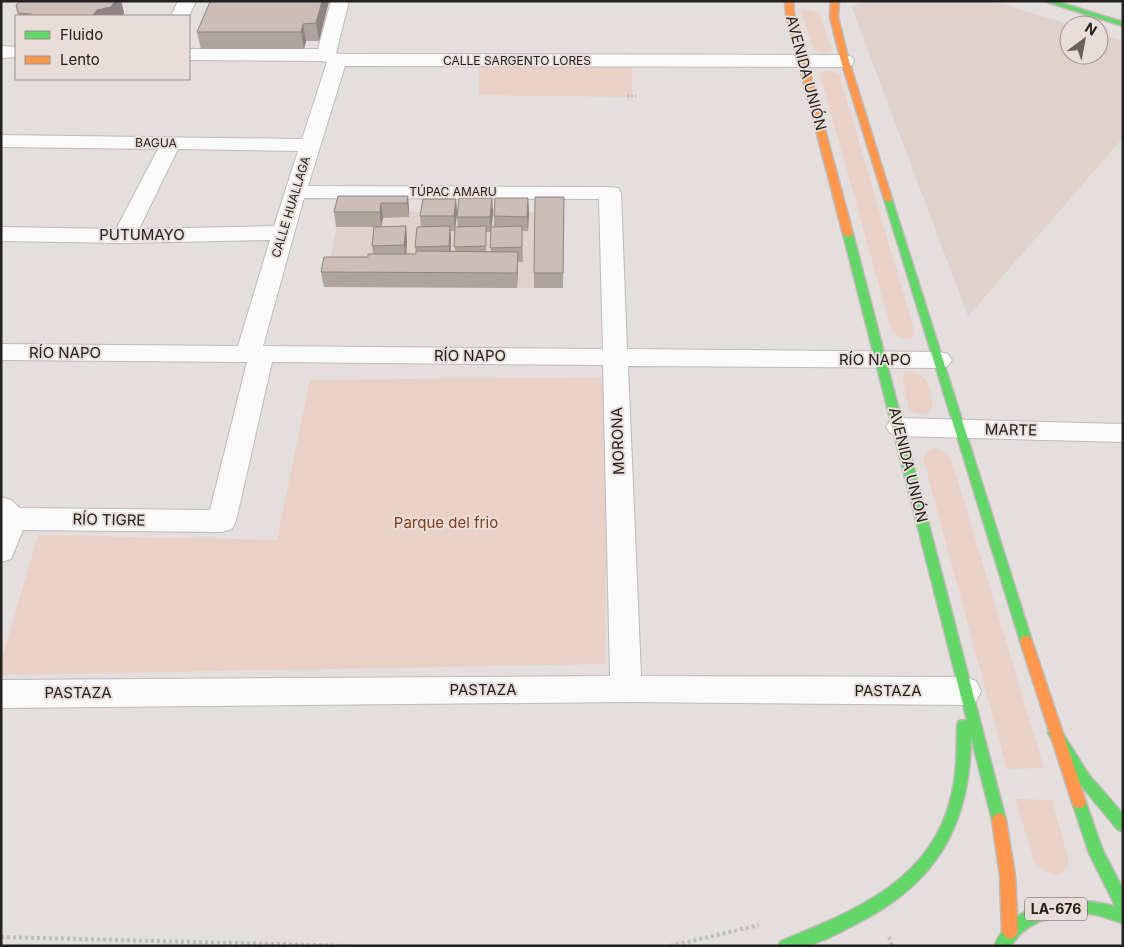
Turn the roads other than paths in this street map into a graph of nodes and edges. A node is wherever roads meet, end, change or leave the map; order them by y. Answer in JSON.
{"nodes":[{"id":1,"x":187,"y":1,"type":"edge"},
{"id":2,"x":340,"y":1,"type":"edge"},
{"id":3,"x":788,"y":1,"type":"edge"},
{"id":4,"x":1048,"y":1,"type":"edge"},
{"id":5,"x":833,"y":2,"type":"edge"},
{"id":6,"x":180,"y":15,"type":"edge"},
{"id":7,"x":1123,"y":24,"type":"edge"},
{"id":8,"x":1,"y":52,"type":"edge"},
{"id":9,"x":15,"y":52,"type":"edge"},
{"id":10,"x":190,"y":54,"type":"edge"},
{"id":11,"x":332,"y":58,"type":"junction"},
{"id":12,"x":845,"y":61,"type":"junction"},
{"id":13,"x":804,"y":62,"type":"junction"},
{"id":14,"x":1,"y":141,"type":"edge"},
{"id":15,"x":171,"y":144,"type":"junction"},
{"id":16,"x":310,"y":145,"type":"junction"},
{"id":17,"x":295,"y":192,"type":"junction"},
{"id":18,"x":610,"y":193,"type":"joint"},
{"id":19,"x":283,"y":233,"type":"junction"},
{"id":20,"x":1,"y":234,"type":"edge"},
{"id":21,"x":124,"y":236,"type":"junction"},
{"id":22,"x":1,"y":352,"type":"edge"},
{"id":23,"x":254,"y":354,"type":"junction"},
{"id":24,"x":616,"y":357,"type":"junction"},
{"id":25,"x":881,"y":360,"type":"junction"},
{"id":26,"x":940,"y":360,"type":"junction"},
{"id":27,"x":899,"y":427,"type":"junction"},
{"id":28,"x":961,"y":429,"type":"junction"},
{"id":29,"x":1123,"y":433,"type":"edge"},
{"id":30,"x":7,"y":513,"type":"edge"},
{"id":31,"x":222,"y":521,"type":"joint"},
{"id":32,"x":1,"y":551,"type":"edge"},
{"id":33,"x":626,"y":689,"type":"junction"},
{"id":34,"x":965,"y":691,"type":"junction"},
{"id":35,"x":1,"y":694,"type":"edge"},
{"id":36,"x":1055,"y":733,"type":"junction"},
{"id":37,"x":1123,"y":825,"type":"edge"},
{"id":38,"x":1123,"y":905,"type":"edge"},
{"id":39,"x":1123,"y":916,"type":"edge"},
{"id":40,"x":1010,"y":932,"type":"junction"},
{"id":41,"x":786,"y":946,"type":"edge"},
{"id":42,"x":1002,"y":946,"type":"edge"}],
"edges":[{"from":1,"to":6,"type":"street"},
{"from":2,"to":11,"type":"street","name":"CALLE HUALLAGA"},
{"from":3,"to":13,"type":"street","name":"AVENIDA UNIÓN"},
{"from":4,"to":7,"type":"street"},
{"from":5,"to":12,"type":"street"},
{"from":8,"to":9,"type":"street"},
{"from":10,"to":11,"type":"street","name":"CALLE SARGENTO LORES"},
{"from":11,"to":13,"type":"street","name":"CALLE SARGENTO LORES"},
{"from":11,"to":16,"type":"street","name":"CALLE HUALLAGA"},
{"from":12,"to":13,"type":"street","name":"CALLE SARGENTO LORES"},
{"from":12,"to":26,"type":"street"},
{"from":13,"to":25,"type":"street","name":"AVENIDA UNIÓN"},
{"from":14,"to":15,"type":"street","name":"BAGUA"},
{"from":15,"to":16,"type":"street","name":"BAGUA"},
{"from":15,"to":21,"type":"street"},
{"from":16,"to":17,"type":"street","name":"CALLE HUALLAGA"},
{"from":17,"to":18,"type":"street","name":"TÚPAC AMARU"},
{"from":17,"to":19,"type":"street","name":"CALLE HUALLAGA"},
{"from":18,"to":24,"type":"street","name":"MORONA"},
{"from":19,"to":21,"type":"street","name":"PUTUMAYO"},
{"from":19,"to":23,"type":"street","name":"CALLE HUALLAGA"},
{"from":20,"to":21,"type":"street","name":"PUTUMAYO"},
{"from":22,"to":23,"type":"street","name":"RÍO NAPO"},
{"from":23,"to":24,"type":"street","name":"RÍO NAPO"},
{"from":23,"to":31,"type":"street","name":"CALLE HUALLAGA"},
{"from":24,"to":25,"type":"street","name":"RÍO NAPO"},
{"from":24,"to":33,"type":"street","name":"MORONA"},
{"from":25,"to":26,"type":"street","name":"RÍO NAPO"},
{"from":25,"to":27,"type":"street","name":"AVENIDA UNIÓN"},
{"from":26,"to":28,"type":"street"},
{"from":27,"to":28,"type":"street","name":"MARTE"},
{"from":27,"to":34,"type":"street","name":"AVENIDA UNIÓN"},
{"from":28,"to":29,"type":"street","name":"MARTE"},
{"from":28,"to":36,"type":"street"},
{"from":30,"to":31,"type":"street","name":"RÍO TIGRE"},
{"from":30,"to":32,"type":"street"},
{"from":33,"to":34,"type":"street","name":"PASTAZA"},
{"from":33,"to":35,"type":"street","name":"PASTAZA"},
{"from":34,"to":40,"type":"street","name":"AVENIDA UNIÓN"},
{"from":34,"to":41,"type":"street"},
{"from":36,"to":37,"type":"street"},
{"from":36,"to":38,"type":"street"},
{"from":39,"to":40,"type":"street","number":"LA-676"},
{"from":40,"to":42,"type":"street","number":"LA-676"}]}
